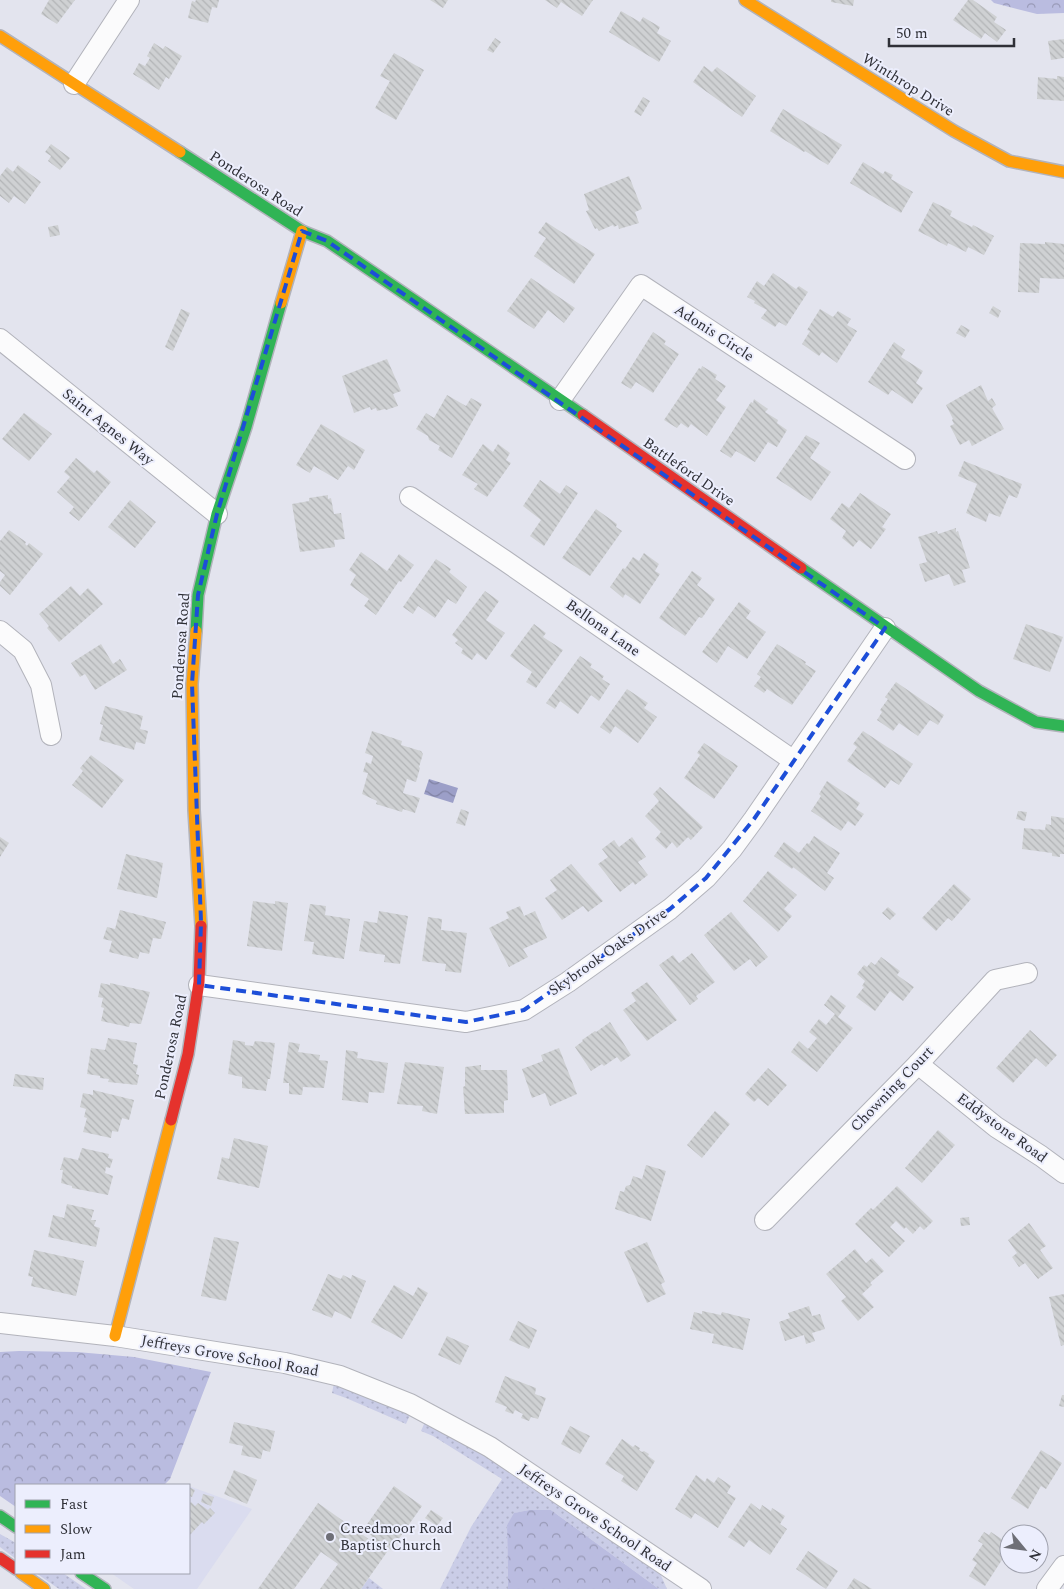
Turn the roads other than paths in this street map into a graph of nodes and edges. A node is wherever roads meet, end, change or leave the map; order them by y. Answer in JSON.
{"nodes":[{"id":1,"x":129,"y":0,"type":"edge"},
{"id":2,"x":745,"y":0,"type":"edge"},
{"id":3,"x":0,"y":36,"type":"edge"},
{"id":4,"x":74,"y":84,"type":"junction"},
{"id":5,"x":1064,"y":172,"type":"edge"},
{"id":6,"x":302,"y":231,"type":"junction"},
{"id":7,"x":0,"y":339,"type":"edge"},
{"id":8,"x":560,"y":400,"type":"junction"},
{"id":9,"x":905,"y":459,"type":"dead end"},
{"id":10,"x":410,"y":497,"type":"dead end"},
{"id":11,"x":217,"y":514,"type":"junction"},
{"id":12,"x":885,"y":628,"type":"junction"},
{"id":13,"x":0,"y":631,"type":"edge"},
{"id":14,"x":1064,"y":726,"type":"edge"},
{"id":15,"x":51,"y":735,"type":"dead end"},
{"id":16,"x":794,"y":761,"type":"junction"},
{"id":17,"x":1027,"y":973,"type":"dead end"},
{"id":18,"x":199,"y":986,"type":"junction"},
{"id":19,"x":918,"y":1064,"type":"junction"},
{"id":20,"x":1064,"y":1173,"type":"edge"},
{"id":21,"x":765,"y":1220,"type":"dead end"},
{"id":22,"x":0,"y":1323,"type":"edge"},
{"id":23,"x":114,"y":1336,"type":"junction"},
{"id":24,"x":0,"y":1516,"type":"edge"},
{"id":25,"x":15,"y":1527,"type":"edge"},
{"id":26,"x":0,"y":1558,"type":"edge"},
{"id":27,"x":1064,"y":1566,"type":"edge"},
{"id":28,"x":15,"y":1568,"type":"edge"},
{"id":29,"x":22,"y":1574,"type":"edge"},
{"id":30,"x":82,"y":1574,"type":"edge"},
{"id":31,"x":44,"y":1589,"type":"edge"},
{"id":32,"x":105,"y":1589,"type":"edge"},
{"id":33,"x":701,"y":1589,"type":"edge"},
{"id":34,"x":1047,"y":1589,"type":"edge"}],
"edges":[{"from":1,"to":4,"type":"street"},
{"from":2,"to":5,"type":"street","name":"Winthrop Drive"},
{"from":3,"to":4,"type":"street","name":"Ponderosa Road"},
{"from":4,"to":6,"type":"street","name":"Ponderosa Road"},
{"from":6,"to":8,"type":"street","name":"Battleford Drive"},
{"from":6,"to":11,"type":"street","name":"Ponderosa Road"},
{"from":7,"to":11,"type":"street","name":"Saint Agnes Way"},
{"from":8,"to":9,"type":"street","name":"Adonis Circle"},
{"from":8,"to":12,"type":"street","name":"Battleford Drive"},
{"from":10,"to":16,"type":"street","name":"Bellona Lane"},
{"from":11,"to":18,"type":"street","name":"Ponderosa Road"},
{"from":12,"to":14,"type":"street","name":"Battleford Drive"},
{"from":12,"to":16,"type":"street","name":"Skybrook Oaks Drive"},
{"from":13,"to":15,"type":"street"},
{"from":16,"to":18,"type":"street","name":"Skybrook Oaks Drive"},
{"from":17,"to":19,"type":"street","name":"Chowning Court"},
{"from":18,"to":23,"type":"street","name":"Ponderosa Road"},
{"from":19,"to":20,"type":"street","name":"Eddystone Road"},
{"from":19,"to":21,"type":"street","name":"Chowning Court"},
{"from":22,"to":23,"type":"street","name":"Jeffreys Grove School Road"},
{"from":23,"to":33,"type":"street","name":"Jeffreys Grove School Road"},
{"from":24,"to":25,"type":"street"},
{"from":26,"to":28,"type":"street"},
{"from":27,"to":34,"type":"street"},
{"from":29,"to":31,"type":"street"},
{"from":30,"to":32,"type":"street"}]}
